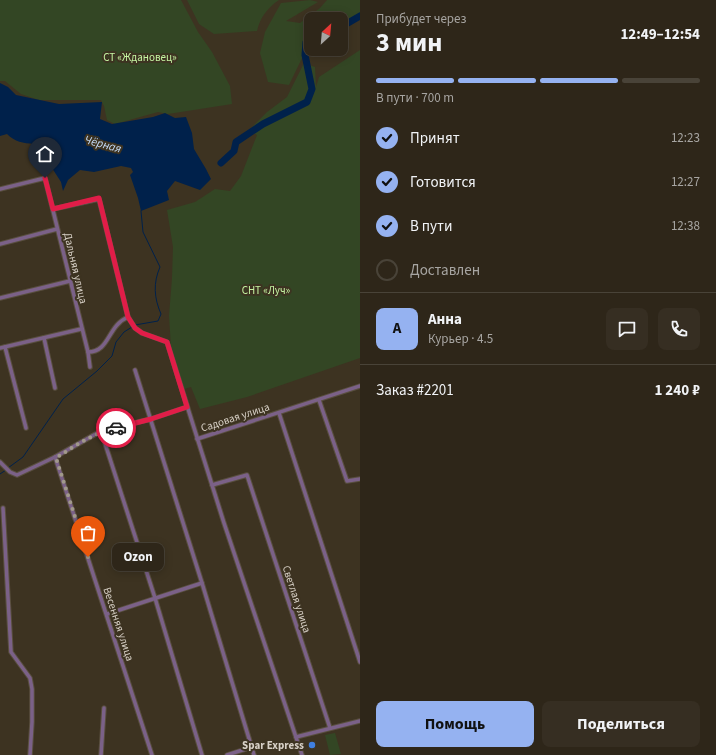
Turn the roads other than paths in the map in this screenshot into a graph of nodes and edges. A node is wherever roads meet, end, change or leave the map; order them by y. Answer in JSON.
{"nodes":[{"id":1,"x":0,"y":189,"type":"edge"},
{"id":2,"x":53,"y":209,"type":"junction"},
{"id":3,"x":57,"y":229,"type":"junction"},
{"id":4,"x":0,"y":244,"type":"edge"},
{"id":5,"x":70,"y":281,"type":"junction"},
{"id":6,"x":0,"y":298,"type":"edge"},
{"id":7,"x":128,"y":317,"type":"junction"},
{"id":8,"x":81,"y":328,"type":"junction"},
{"id":9,"x":44,"y":338,"type":"junction"},
{"id":10,"x":5,"y":347,"type":"junction"},
{"id":11,"x":0,"y":348,"type":"edge"},
{"id":12,"x":88,"y":352,"type":"junction"},
{"id":13,"x":90,"y":367,"type":"dead end"},
{"id":14,"x":135,"y":370,"type":"dead end"},
{"id":15,"x":360,"y":386,"type":"edge"},
{"id":16,"x":55,"y":388,"type":"dead end"},
{"id":17,"x":318,"y":400,"type":"junction"},
{"id":18,"x":187,"y":407,"type":"junction"},
{"id":19,"x":279,"y":413,"type":"junction"},
{"id":20,"x":151,"y":419,"type":"junction"},
{"id":21,"x":26,"y":428,"type":"dead end"},
{"id":22,"x":101,"y":431,"type":"junction"},
{"id":23,"x":197,"y":439,"type":"junction"},
{"id":24,"x":56,"y":458,"type":"junction"},
{"id":25,"x":1,"y":464,"type":"edge"},
{"id":26,"x":360,"y":479,"type":"edge"},
{"id":27,"x":212,"y":485,"type":"junction"},
{"id":28,"x":3,"y":508,"type":"dead end"},
{"id":29,"x":0,"y":548,"type":"edge"},
{"id":30,"x":5,"y":548,"type":"junction"},
{"id":31,"x":202,"y":583,"type":"junction"},
{"id":32,"x":155,"y":598,"type":"junction"},
{"id":33,"x":107,"y":614,"type":"junction"},
{"id":34,"x":360,"y":662,"type":"edge"},
{"id":35,"x":104,"y":708,"type":"dead end"},
{"id":36,"x":360,"y":720,"type":"edge"},
{"id":37,"x":330,"y":728,"type":"junction"},
{"id":38,"x":296,"y":737,"type":"junction"},
{"id":39,"x":252,"y":747,"type":"junction"},
{"id":40,"x":30,"y":755,"type":"edge"},
{"id":41,"x":101,"y":755,"type":"edge"},
{"id":42,"x":152,"y":755,"type":"edge"},
{"id":43,"x":202,"y":755,"type":"edge"},
{"id":44,"x":227,"y":755,"type":"edge"},
{"id":45,"x":254,"y":755,"type":"edge"},
{"id":46,"x":302,"y":755,"type":"edge"}],
"edges":[{"from":1,"to":2,"type":"street","name":"Дальняя улица"},
{"from":2,"to":3,"type":"street","name":"Дальняя улица"},
{"from":2,"to":7,"type":"street"},
{"from":3,"to":4,"type":"street"},
{"from":3,"to":5,"type":"street","name":"Дальняя улица"},
{"from":5,"to":6,"type":"street"},
{"from":5,"to":8,"type":"street","name":"Дальняя улица"},
{"from":7,"to":12,"type":"street"},
{"from":7,"to":18,"type":"street"},
{"from":8,"to":9,"type":"street"},
{"from":8,"to":12,"type":"street","name":"Дальняя улица"},
{"from":9,"to":10,"type":"street"},
{"from":9,"to":16,"type":"street"},
{"from":10,"to":11,"type":"street"},
{"from":10,"to":21,"type":"street"},
{"from":12,"to":13,"type":"street","name":"Дальняя улица"},
{"from":14,"to":20,"type":"street"},
{"from":15,"to":17,"type":"street","name":"Садовая улица"},
{"from":17,"to":19,"type":"street","name":"Садовая улица"},
{"from":17,"to":26,"type":"street"},
{"from":18,"to":20,"type":"street"},
{"from":18,"to":23,"type":"street"},
{"from":19,"to":23,"type":"street","name":"Садовая улица"},
{"from":19,"to":34,"type":"street","name":"Садовая улица"},
{"from":20,"to":22,"type":"street"},
{"from":20,"to":31,"type":"street"},
{"from":22,"to":24,"type":"street"},
{"from":22,"to":32,"type":"street"},
{"from":23,"to":27,"type":"street"},
{"from":24,"to":25,"type":"street"},
{"from":24,"to":33,"type":"street","name":"Весенняя улица"},
{"from":27,"to":37,"type":"street","name":"Светлая улица"},
{"from":27,"to":38,"type":"street"},
{"from":28,"to":30,"type":"street"},
{"from":29,"to":30,"type":"street"},
{"from":30,"to":40,"type":"street"},
{"from":31,"to":32,"type":"street"},
{"from":31,"to":39,"type":"street"},
{"from":32,"to":33,"type":"street"},
{"from":32,"to":43,"type":"street"},
{"from":33,"to":42,"type":"street","name":"Весенняя улица"},
{"from":35,"to":41,"type":"street"},
{"from":36,"to":37,"type":"street"},
{"from":37,"to":38,"type":"street"},
{"from":38,"to":46,"type":"street"},
{"from":39,"to":44,"type":"street"},
{"from":39,"to":45,"type":"street"}]}
